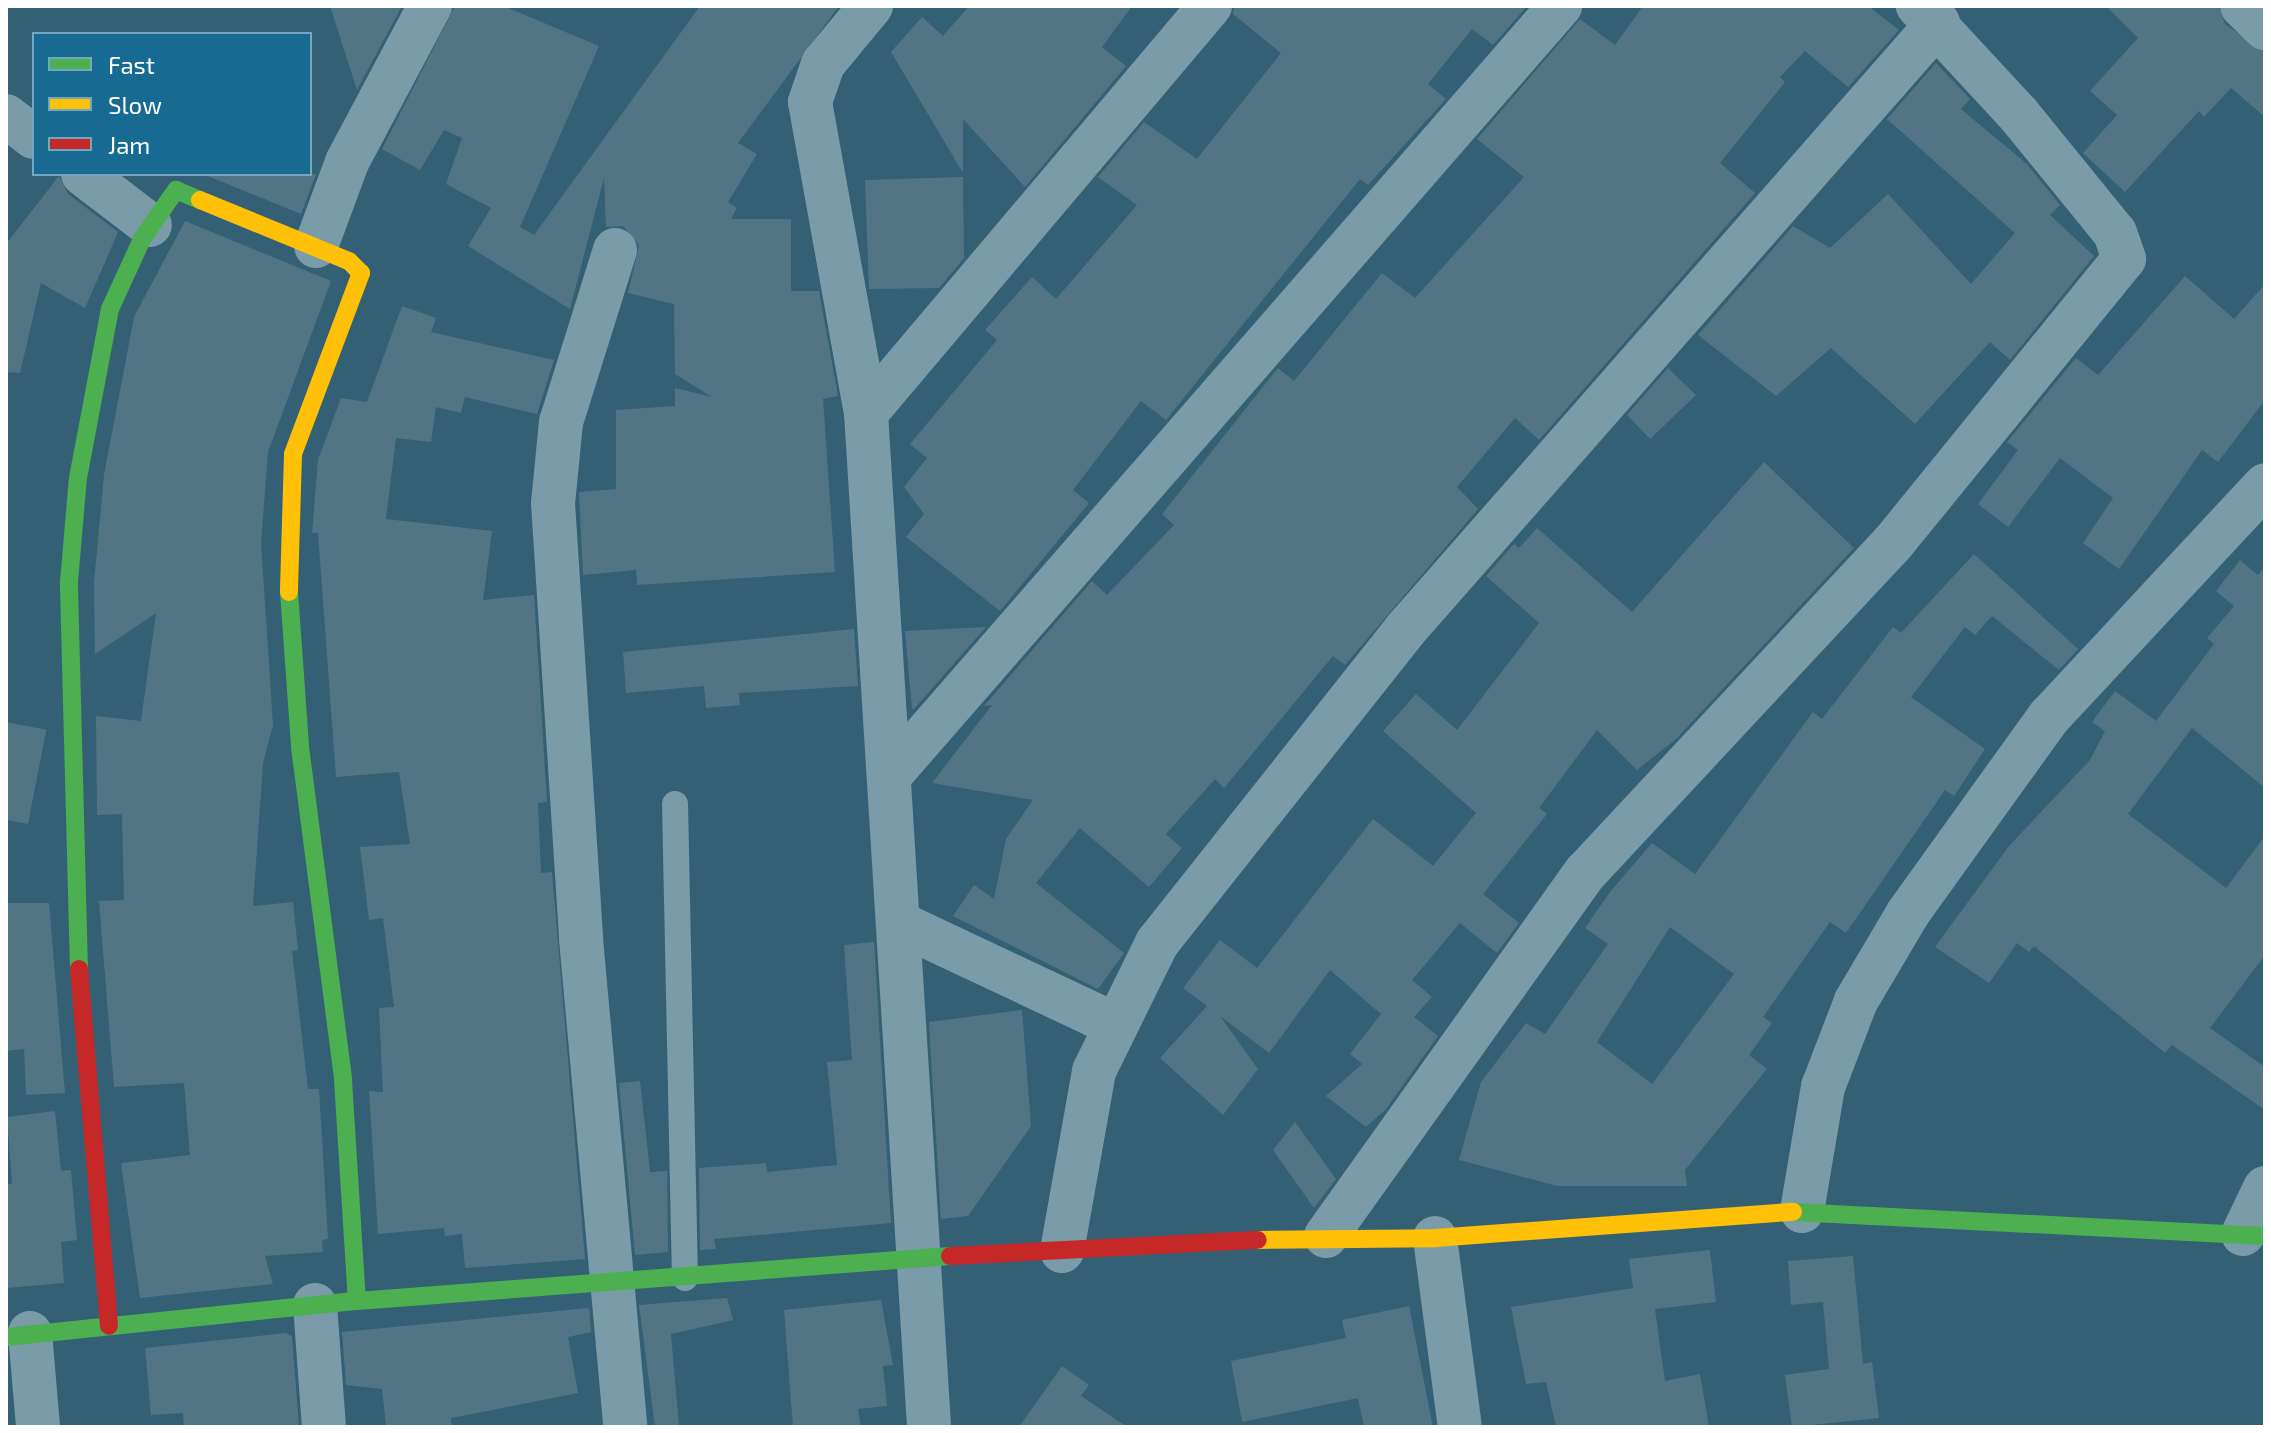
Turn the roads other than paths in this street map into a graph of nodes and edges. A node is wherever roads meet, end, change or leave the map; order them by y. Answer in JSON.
{"nodes":[{"id":1,"x":430,"y":6,"type":"edge"},
{"id":2,"x":871,"y":6,"type":"edge"},
{"id":3,"x":1210,"y":6,"type":"edge"},
{"id":4,"x":1560,"y":6,"type":"edge"},
{"id":5,"x":2242,"y":6,"type":"edge"},
{"id":6,"x":1928,"y":14,"type":"edge"},
{"id":7,"x":2265,"y":28,"type":"edge"},
{"id":8,"x":6,"y":116,"type":"edge"},
{"id":9,"x":32,"y":136,"type":"edge"},
{"id":10,"x":86,"y":176,"type":"edge"},
{"id":11,"x":150,"y":225,"type":"junction"},
{"id":12,"x":316,"y":246,"type":"junction"},
{"id":13,"x":615,"y":250,"type":"dead end"},
{"id":14,"x":866,"y":413,"type":"junction"},
{"id":15,"x":2265,"y":485,"type":"edge"},
{"id":16,"x":891,"y":774,"type":"junction"},
{"id":17,"x":675,"y":804,"type":"dead end"},
{"id":18,"x":901,"y":924,"type":"junction"},
{"id":19,"x":1111,"y":1023,"type":"junction"},
{"id":20,"x":2265,"y":1188,"type":"edge"},
{"id":21,"x":1802,"y":1211,"type":"junction"},
{"id":22,"x":2254,"y":1235,"type":"edge"},
{"id":23,"x":1326,"y":1236,"type":"junction"},
{"id":24,"x":1435,"y":1238,"type":"junction"},
{"id":25,"x":1062,"y":1251,"type":"junction"},
{"id":26,"x":922,"y":1258,"type":"junction"},
{"id":27,"x":685,"y":1278,"type":"junction"},
{"id":28,"x":612,"y":1284,"type":"junction"},
{"id":29,"x":357,"y":1301,"type":"junction"},
{"id":30,"x":315,"y":1305,"type":"junction"},
{"id":31,"x":109,"y":1326,"type":"junction"},
{"id":32,"x":18,"y":1335,"type":"edge"},
{"id":33,"x":38,"y":1427,"type":"edge"},
{"id":34,"x":324,"y":1427,"type":"edge"},
{"id":35,"x":625,"y":1427,"type":"edge"},
{"id":36,"x":929,"y":1427,"type":"edge"},
{"id":37,"x":1460,"y":1427,"type":"edge"}],
"edges":[{"from":1,"to":12,"type":"street"},
{"from":2,"to":14,"type":"street"},
{"from":3,"to":14,"type":"street"},
{"from":4,"to":16,"type":"street"},
{"from":5,"to":7,"type":"street"},
{"from":6,"to":19,"type":"street"},
{"from":6,"to":23,"type":"street"},
{"from":8,"to":9,"type":"street"},
{"from":10,"to":11,"type":"street"},
{"from":11,"to":12,"type":"street"},
{"from":11,"to":31,"type":"street"},
{"from":12,"to":29,"type":"street"},
{"from":13,"to":28,"type":"street"},
{"from":14,"to":16,"type":"street"},
{"from":15,"to":21,"type":"street"},
{"from":16,"to":18,"type":"street"},
{"from":17,"to":27,"type":"lane"},
{"from":18,"to":19,"type":"street"},
{"from":18,"to":26,"type":"street"},
{"from":19,"to":25,"type":"street"},
{"from":20,"to":22,"type":"street"},
{"from":21,"to":22,"type":"street"},
{"from":21,"to":24,"type":"street"},
{"from":23,"to":24,"type":"street"},
{"from":23,"to":25,"type":"street"},
{"from":24,"to":37,"type":"street"},
{"from":25,"to":26,"type":"street"},
{"from":26,"to":27,"type":"street"},
{"from":26,"to":36,"type":"street"},
{"from":27,"to":28,"type":"street"},
{"from":28,"to":29,"type":"street"},
{"from":28,"to":35,"type":"street"},
{"from":29,"to":30,"type":"street"},
{"from":30,"to":31,"type":"street"},
{"from":30,"to":34,"type":"street"},
{"from":31,"to":32,"type":"street"},
{"from":32,"to":33,"type":"street"}]}
